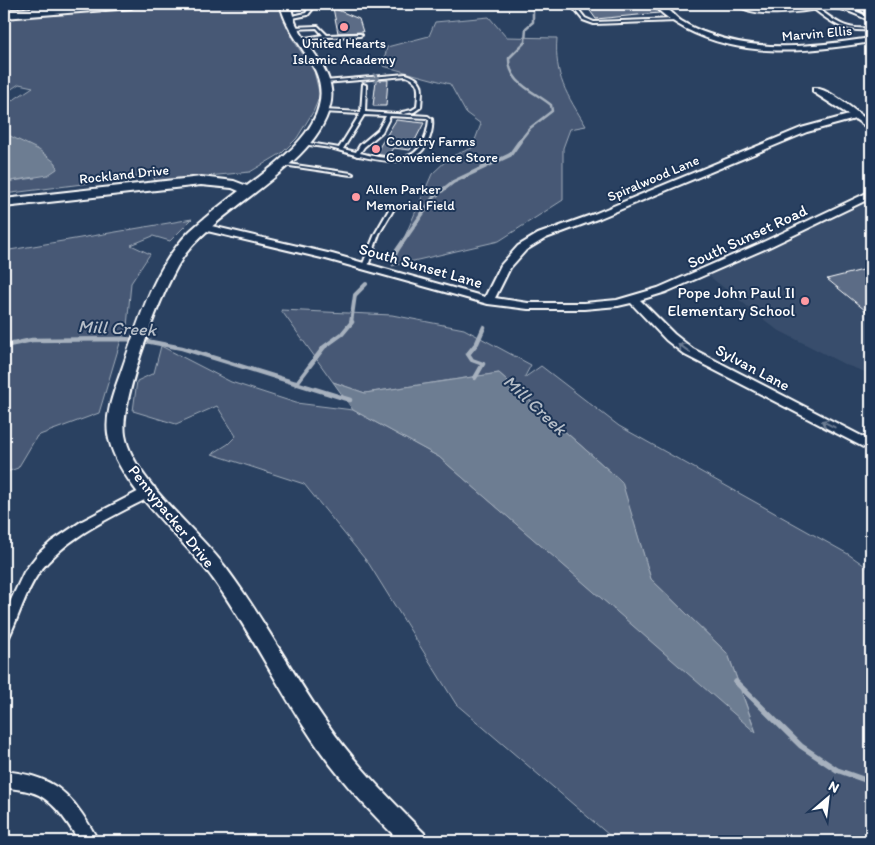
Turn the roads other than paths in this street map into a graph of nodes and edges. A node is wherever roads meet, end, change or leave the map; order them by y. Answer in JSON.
{"nodes":[{"id":1,"x":54,"y":4,"type":"edge"},
{"id":2,"x":131,"y":4,"type":"edge"},
{"id":3,"x":309,"y":4,"type":"edge"},
{"id":4,"x":572,"y":4,"type":"edge"},
{"id":5,"x":656,"y":4,"type":"edge"},
{"id":6,"x":743,"y":4,"type":"edge"},
{"id":7,"x":830,"y":4,"type":"edge"},
{"id":8,"x":31,"y":5,"type":"edge"},
{"id":9,"x":858,"y":5,"type":"edge"},
{"id":10,"x":871,"y":5,"type":"edge"},
{"id":11,"x":303,"y":6,"type":"junction"},
{"id":12,"x":4,"y":9,"type":"edge"},
{"id":13,"x":289,"y":15,"type":"edge"},
{"id":14,"x":870,"y":17,"type":"edge"},
{"id":15,"x":676,"y":20,"type":"junction"},
{"id":16,"x":871,"y":29,"type":"edge"},
{"id":17,"x":360,"y":35,"type":"dead end"},
{"id":18,"x":326,"y":36,"type":"junction"},
{"id":19,"x":301,"y":40,"type":"junction"},
{"id":20,"x":871,"y":40,"type":"edge"},
{"id":21,"x":326,"y":82,"type":"junction"},
{"id":22,"x":364,"y":85,"type":"dead end"},
{"id":23,"x":816,"y":90,"type":"dead end"},
{"id":24,"x":323,"y":111,"type":"junction"},
{"id":25,"x":363,"y":113,"type":"junction"},
{"id":26,"x":389,"y":114,"type":"junction"},
{"id":27,"x":856,"y":116,"type":"junction"},
{"id":28,"x":871,"y":127,"type":"edge"},
{"id":29,"x":304,"y":143,"type":"junction"},
{"id":30,"x":340,"y":150,"type":"junction"},
{"id":31,"x":357,"y":155,"type":"junction"},
{"id":32,"x":281,"y":164,"type":"junction"},
{"id":33,"x":351,"y":174,"type":"dead end"},
{"id":34,"x":247,"y":190,"type":"junction"},
{"id":35,"x":871,"y":194,"type":"edge"},
{"id":36,"x":4,"y":203,"type":"edge"},
{"id":37,"x":393,"y":207,"type":"dead end"},
{"id":38,"x":203,"y":227,"type":"junction"},
{"id":39,"x":366,"y":266,"type":"junction"},
{"id":40,"x":633,"y":299,"type":"junction"},
{"id":41,"x":488,"y":301,"type":"junction"},
{"id":42,"x":871,"y":446,"type":"edge"},
{"id":43,"x":149,"y":491,"type":"junction"},
{"id":44,"x":4,"y":632,"type":"edge"},
{"id":45,"x":4,"y":779,"type":"edge"},
{"id":46,"x":89,"y":841,"type":"edge"},
{"id":47,"x":416,"y":841,"type":"edge"}],
"edges":[{"from":1,"to":8,"type":"highway"},
{"from":2,"to":12,"type":"highway"},
{"from":3,"to":11,"type":"lane"},
{"from":4,"to":15,"type":"lane"},
{"from":5,"to":15,"type":"street","name":"Marvin Ellis"},
{"from":6,"to":7,"type":"highway"},
{"from":8,"to":12,"type":"highway"},
{"from":9,"to":10,"type":"lane"},
{"from":9,"to":14,"type":"street"},
{"from":11,"to":13,"type":"lane"},
{"from":11,"to":13,"type":"lane"},
{"from":13,"to":18,"type":"lane"},
{"from":13,"to":19,"type":"street"},
{"from":14,"to":16,"type":"lane"},
{"from":15,"to":20,"type":"street","name":"Marvin Ellis"},
{"from":17,"to":18,"type":"lane"},
{"from":18,"to":19,"type":"lane"},
{"from":19,"to":21,"type":"street"},
{"from":21,"to":24,"type":"street","name":"Pennypacker Drive"},
{"from":21,"to":26,"type":"lane","one_way":true},
{"from":22,"to":25,"type":"lane"},
{"from":23,"to":27,"type":"street"},
{"from":24,"to":25,"type":"lane"},
{"from":24,"to":29,"type":"street","name":"Pennypacker Drive"},
{"from":25,"to":26,"type":"lane"},
{"from":25,"to":30,"type":"lane"},
{"from":26,"to":31,"type":"lane"},
{"from":26,"to":31,"type":"lane"},
{"from":27,"to":28,"type":"street"},
{"from":27,"to":41,"type":"street","name":"Spiralwood Lane"},
{"from":29,"to":30,"type":"lane"},
{"from":29,"to":32,"type":"street","name":"Pennypacker Drive"},
{"from":30,"to":31,"type":"lane"},
{"from":32,"to":33,"type":"lane"},
{"from":32,"to":34,"type":"street","name":"Pennypacker Drive"},
{"from":34,"to":36,"type":"street","name":"Rockland Drive"},
{"from":34,"to":38,"type":"street","name":"Pennypacker Drive"},
{"from":35,"to":40,"type":"street","name":"South Sunset Road"},
{"from":37,"to":39,"type":"lane"},
{"from":38,"to":39,"type":"street","name":"South Sunset Lane"},
{"from":38,"to":43,"type":"street","name":"Pennypacker Drive"},
{"from":39,"to":41,"type":"street","name":"South Sunset Lane"},
{"from":40,"to":41,"type":"street","name":"South Sunset Lane"},
{"from":42,"to":40,"type":"street","name":"Sylvan Lane","one_way":true},
{"from":43,"to":44,"type":"street"},
{"from":43,"to":47,"type":"street","name":"Pennypacker Drive"},
{"from":45,"to":46,"type":"street"}]}
